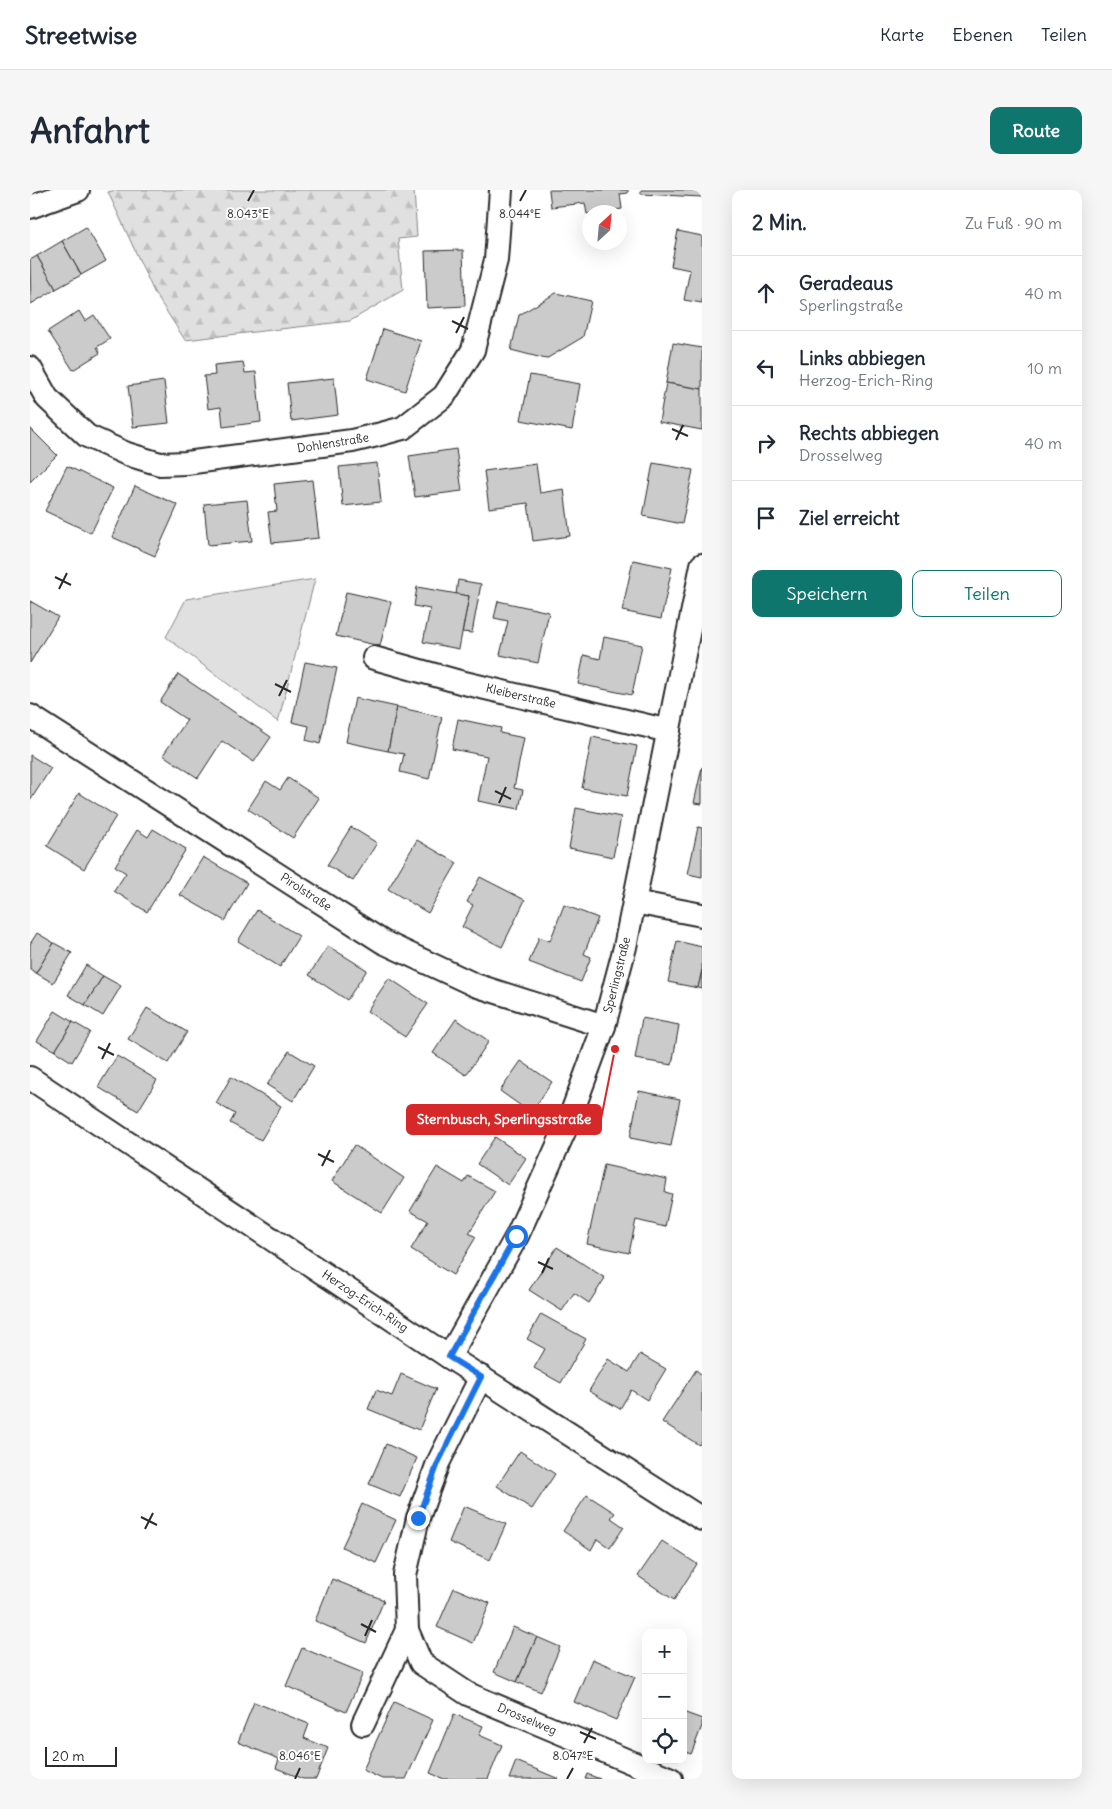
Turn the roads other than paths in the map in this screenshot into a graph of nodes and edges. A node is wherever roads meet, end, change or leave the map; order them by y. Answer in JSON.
{"nodes":[{"id":1,"x":78,"y":190,"type":"edge"},
{"id":2,"x":501,"y":190,"type":"edge"},
{"id":3,"x":30,"y":207,"type":"edge"},
{"id":4,"x":30,"y":368,"type":"edge"},
{"id":5,"x":702,"y":565,"type":"edge"},
{"id":6,"x":374,"y":658,"type":"dead end"},
{"id":7,"x":30,"y":716,"type":"edge"},
{"id":8,"x":669,"y":731,"type":"junction"},
{"id":9,"x":634,"y":902,"type":"junction"},
{"id":10,"x":702,"y":916,"type":"edge"},
{"id":11,"x":604,"y":1026,"type":"junction"},
{"id":12,"x":30,"y":1078,"type":"edge"},
{"id":13,"x":449,"y":1357,"type":"junction"},
{"id":14,"x":481,"y":1377,"type":"junction"},
{"id":15,"x":702,"y":1520,"type":"edge"},
{"id":16,"x":407,"y":1630,"type":"junction"},
{"id":17,"x":363,"y":1724,"type":"dead end"},
{"id":18,"x":671,"y":1779,"type":"edge"}],
"edges":[{"from":1,"to":3,"type":"street"},
{"from":2,"to":4,"type":"street","name":"Dohlenstraße"},
{"from":5,"to":8,"type":"street","name":"Sperlingstraße"},
{"from":6,"to":8,"type":"street","name":"Kleiberstraße"},
{"from":7,"to":11,"type":"street","name":"Pirolstraße"},
{"from":8,"to":9,"type":"street","name":"Sperlingstraße"},
{"from":9,"to":10,"type":"street"},
{"from":9,"to":11,"type":"street","name":"Sperlingstraße"},
{"from":11,"to":13,"type":"street","name":"Sperlingstraße"},
{"from":12,"to":13,"type":"street","name":"Herzog-Erich-Ring"},
{"from":13,"to":14,"type":"street","name":"Herzog-Erich-Ring"},
{"from":14,"to":15,"type":"street","name":"Herzog-Erich-Ring"},
{"from":14,"to":16,"type":"street","name":"Drosselweg"},
{"from":16,"to":17,"type":"street","name":"Drosselweg"},
{"from":16,"to":18,"type":"street","name":"Drosselweg"}]}
